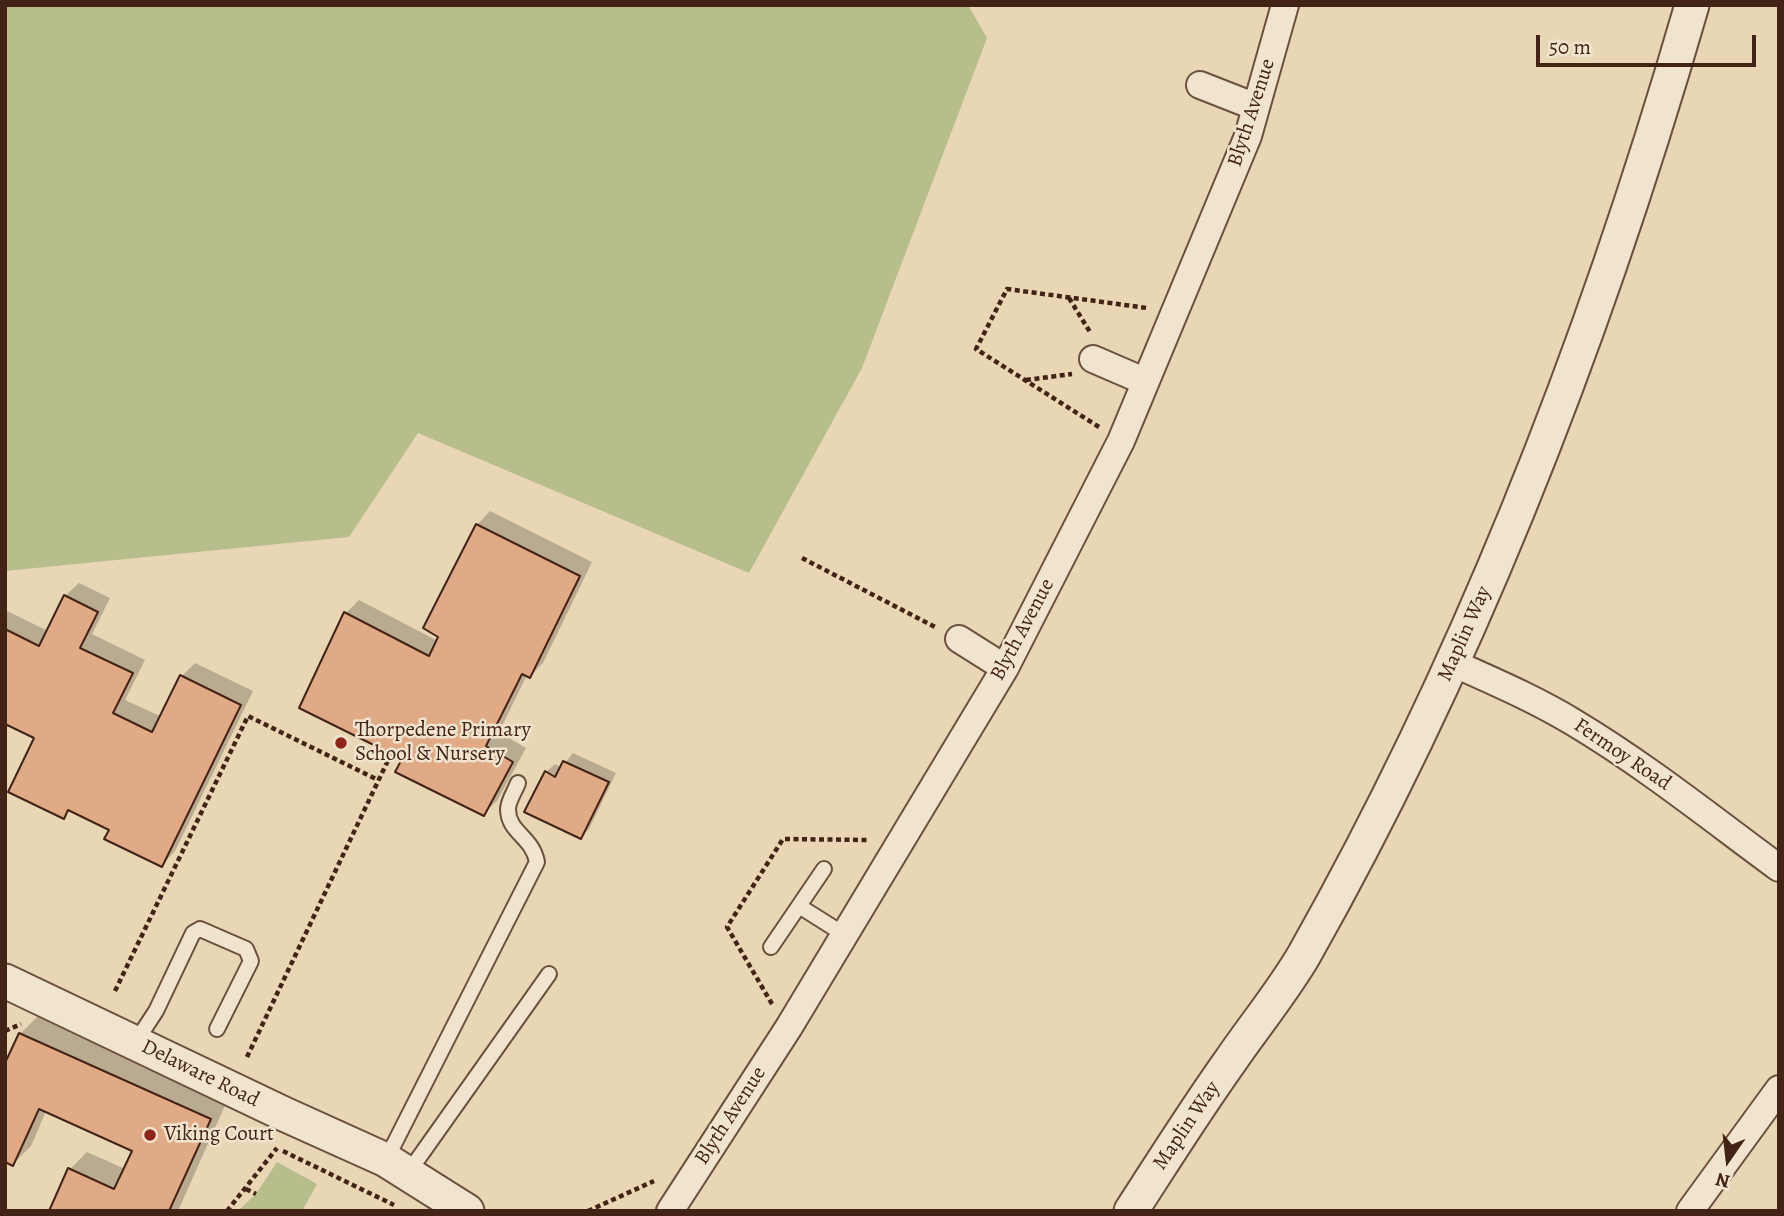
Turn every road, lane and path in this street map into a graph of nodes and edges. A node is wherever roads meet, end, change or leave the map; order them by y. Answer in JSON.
{"nodes":[{"id":1,"x":1285,"y":5,"type":"edge"},
{"id":2,"x":1692,"y":5,"type":"edge"},
{"id":3,"x":1200,"y":85,"type":"dead end"},
{"id":4,"x":1256,"y":107,"type":"junction"},
{"id":5,"x":1174,"y":312,"type":"junction"},
{"id":6,"x":1093,"y":359,"type":"dead end"},
{"id":7,"x":1144,"y":381,"type":"junction"},
{"id":8,"x":1121,"y":441,"type":"junction"},
{"id":9,"x":802,"y":558,"type":"dead end"},
{"id":10,"x":959,"y":639,"type":"joint"},
{"id":11,"x":1453,"y":663,"type":"junction"},
{"id":12,"x":1005,"y":668,"type":"junction"},
{"id":13,"x":391,"y":754,"type":"dead end"},
{"id":14,"x":378,"y":780,"type":"junction"},
{"id":15,"x":519,"y":783,"type":"dead end"},
{"id":16,"x":1779,"y":868,"type":"edge"},
{"id":17,"x":824,"y":869,"type":"dead end"},
{"id":18,"x":799,"y":906,"type":"junction"},
{"id":19,"x":845,"y":934,"type":"junction"},
{"id":20,"x":771,"y":947,"type":"dead end"},
{"id":21,"x":549,"y":974,"type":"dead end"},
{"id":22,"x":5,"y":981,"type":"edge"},
{"id":23,"x":115,"y":991,"type":"dead end"},
{"id":24,"x":22,"y":1023,"type":"dead end"},
{"id":25,"x":217,"y":1029,"type":"dead end"},
{"id":26,"x":5,"y":1031,"type":"edge"},
{"id":27,"x":135,"y":1043,"type":"junction"},
{"id":28,"x":247,"y":1057,"type":"dead end"},
{"id":29,"x":1779,"y":1089,"type":"edge"},
{"id":30,"x":277,"y":1148,"type":"dead end"},
{"id":31,"x":397,"y":1167,"type":"junction"},
{"id":32,"x":246,"y":1189,"type":"junction"},
{"id":33,"x":256,"y":1194,"type":"dead end"},
{"id":34,"x":675,"y":1203,"type":"edge"},
{"id":35,"x":227,"y":1211,"type":"edge"},
{"id":36,"x":467,"y":1211,"type":"edge"},
{"id":37,"x":588,"y":1211,"type":"edge"},
{"id":38,"x":1130,"y":1211,"type":"edge"},
{"id":39,"x":1690,"y":1211,"type":"edge"}],
"edges":[{"from":1,"to":4,"type":"street","name":"Blyth Avenue"},
{"from":2,"to":11,"type":"street","name":"Maplin Way"},
{"from":3,"to":4,"type":"street"},
{"from":4,"to":5,"type":"street","name":"Blyth Avenue"},
{"from":5,"to":7,"type":"street","name":"Blyth Avenue"},
{"from":5,"to":8,"type":"path"},
{"from":6,"to":7,"type":"street"},
{"from":7,"to":8,"type":"street","name":"Blyth Avenue"},
{"from":8,"to":12,"type":"street","name":"Blyth Avenue"},
{"from":9,"to":10,"type":"path"},
{"from":10,"to":12,"type":"street"},
{"from":11,"to":16,"type":"street","name":"Fermoy Road"},
{"from":11,"to":38,"type":"street","name":"Maplin Way"},
{"from":12,"to":19,"type":"street","name":"Blyth Avenue"},
{"from":13,"to":14,"type":"path"},
{"from":14,"to":23,"type":"path"},
{"from":14,"to":28,"type":"path"},
{"from":15,"to":31,"type":"lane"},
{"from":17,"to":18,"type":"lane"},
{"from":18,"to":19,"type":"lane"},
{"from":18,"to":20,"type":"lane"},
{"from":19,"to":34,"type":"street","name":"Blyth Avenue"},
{"from":21,"to":31,"type":"lane"},
{"from":22,"to":27,"type":"street","name":"Delaware Road"},
{"from":24,"to":26,"type":"path"},
{"from":25,"to":27,"type":"lane"},
{"from":27,"to":31,"type":"street","name":"Delaware Road"},
{"from":29,"to":39,"type":"street"},
{"from":30,"to":32,"type":"path"},
{"from":31,"to":36,"type":"street","name":"Delaware Road"},
{"from":32,"to":33,"type":"path"},
{"from":32,"to":35,"type":"path"},
{"from":34,"to":37,"type":"path"}]}
